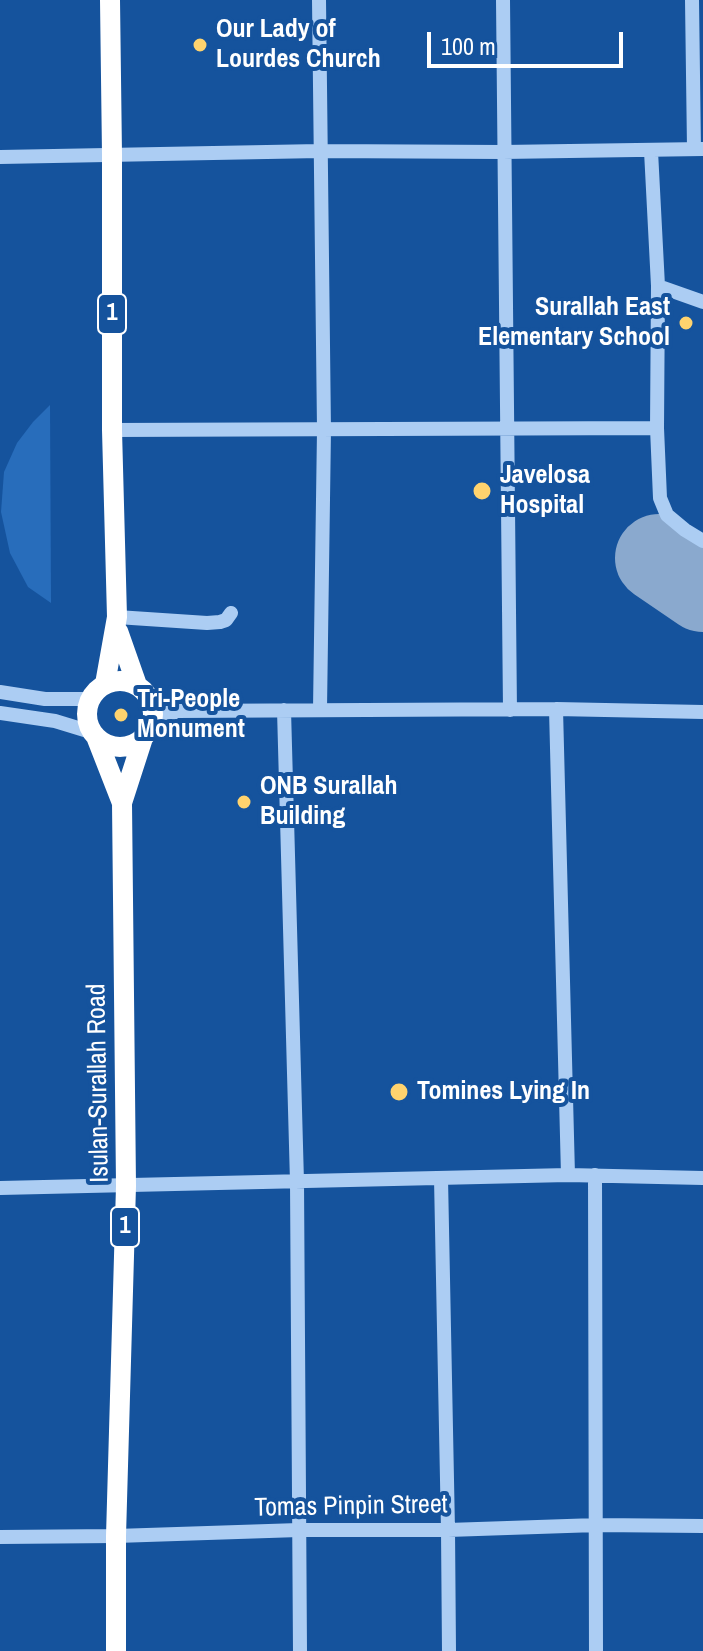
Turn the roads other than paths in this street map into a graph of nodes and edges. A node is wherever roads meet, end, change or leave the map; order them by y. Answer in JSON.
{"nodes":[{"id":1,"x":110,"y":0,"type":"edge"},
{"id":2,"x":319,"y":0,"type":"edge"},
{"id":3,"x":503,"y":0,"type":"edge"},
{"id":4,"x":692,"y":0,"type":"edge"},
{"id":5,"x":698,"y":149,"type":"edge"},
{"id":6,"x":320,"y":151,"type":"junction"},
{"id":7,"x":651,"y":151,"type":"junction"},
{"id":8,"x":503,"y":152,"type":"junction"},
{"id":9,"x":112,"y":155,"type":"junction"},
{"id":10,"x":0,"y":157,"type":"edge"},
{"id":11,"x":658,"y":286,"type":"junction"},
{"id":12,"x":703,"y":302,"type":"edge"},
{"id":13,"x":508,"y":428,"type":"junction"},
{"id":14,"x":657,"y":428,"type":"junction"},
{"id":15,"x":112,"y":430,"type":"junction"},
{"id":16,"x":324,"y":430,"type":"junction"},
{"id":17,"x":703,"y":541,"type":"edge"},
{"id":18,"x":231,"y":613,"type":"dead end"},
{"id":19,"x":116,"y":622,"type":"junction"},
{"id":20,"x":105,"y":684,"type":"junction"},
{"id":21,"x":0,"y":692,"type":"edge"},
{"id":22,"x":144,"y":692,"type":"junction"},
{"id":23,"x":90,"y":699,"type":"junction"},
{"id":24,"x":320,"y":709,"type":"junction"},
{"id":25,"x":556,"y":709,"type":"junction"},
{"id":26,"x":284,"y":710,"type":"junction"},
{"id":27,"x":510,"y":710,"type":"junction"},
{"id":28,"x":176,"y":711,"type":"junction"},
{"id":29,"x":703,"y":712,"type":"edge"},
{"id":30,"x":0,"y":713,"type":"edge"},
{"id":31,"x":146,"y":734,"type":"junction"},
{"id":32,"x":94,"y":735,"type":"junction"},
{"id":33,"x":122,"y":803,"type":"junction"},
{"id":34,"x":568,"y":1175,"type":"junction"},
{"id":35,"x":595,"y":1175,"type":"junction"},
{"id":36,"x":441,"y":1178,"type":"junction"},
{"id":37,"x":703,"y":1178,"type":"edge"},
{"id":38,"x":297,"y":1182,"type":"junction"},
{"id":39,"x":126,"y":1186,"type":"junction"},
{"id":40,"x":0,"y":1188,"type":"edge"},
{"id":41,"x":597,"y":1525,"type":"junction"},
{"id":42,"x":703,"y":1526,"type":"edge"},
{"id":43,"x":299,"y":1530,"type":"junction"},
{"id":44,"x":448,"y":1530,"type":"junction"},
{"id":45,"x":116,"y":1536,"type":"junction"},
{"id":46,"x":0,"y":1537,"type":"edge"},
{"id":47,"x":116,"y":1651,"type":"edge"},
{"id":48,"x":300,"y":1651,"type":"edge"},
{"id":49,"x":449,"y":1651,"type":"edge"},
{"id":50,"x":596,"y":1651,"type":"edge"}],
"edges":[{"from":1,"to":9,"type":"highway","number":"1"},
{"from":2,"to":6,"type":"street"},
{"from":3,"to":8,"type":"street"},
{"from":4,"to":5,"type":"street"},
{"from":5,"to":7,"type":"street"},
{"from":6,"to":8,"type":"street"},
{"from":6,"to":9,"type":"street"},
{"from":6,"to":16,"type":"street"},
{"from":7,"to":8,"type":"street"},
{"from":7,"to":11,"type":"street"},
{"from":8,"to":13,"type":"street"},
{"from":9,"to":10,"type":"street"},
{"from":9,"to":15,"type":"highway","number":"1"},
{"from":11,"to":12,"type":"street"},
{"from":11,"to":14,"type":"street"},
{"from":13,"to":14,"type":"street"},
{"from":13,"to":16,"type":"street"},
{"from":13,"to":27,"type":"street"},
{"from":14,"to":17,"type":"street"},
{"from":15,"to":16,"type":"street"},
{"from":15,"to":19,"type":"highway","number":"1"},
{"from":16,"to":24,"type":"street"},
{"from":18,"to":19,"type":"street"},
{"from":19,"to":20,"type":"highway","number":"1"},
{"from":19,"to":22,"type":"highway","number":"1"},
{"from":20,"to":22,"type":"highway"},
{"from":20,"to":23,"type":"highway"},
{"from":21,"to":23,"type":"street"},
{"from":22,"to":28,"type":"street"},
{"from":22,"to":31,"type":"highway","number":"1"},
{"from":23,"to":32,"type":"highway","number":"1"},
{"from":24,"to":26,"type":"street"},
{"from":24,"to":27,"type":"street"},
{"from":25,"to":27,"type":"street"},
{"from":25,"to":29,"type":"street"},
{"from":25,"to":34,"type":"street"},
{"from":26,"to":28,"type":"street"},
{"from":26,"to":38,"type":"street"},
{"from":28,"to":31,"type":"street"},
{"from":30,"to":32,"type":"street"},
{"from":31,"to":32,"type":"highway"},
{"from":31,"to":33,"type":"highway","name":"Isulan-Surallah Road","number":"1"},
{"from":32,"to":33,"type":"highway","name":"Isulan-Surallah Road","number":"1"},
{"from":33,"to":39,"type":"highway","name":"Isulan-Surallah Road","number":"1"},
{"from":34,"to":35,"type":"street"},
{"from":34,"to":36,"type":"street"},
{"from":35,"to":37,"type":"street"},
{"from":35,"to":41,"type":"street"},
{"from":36,"to":38,"type":"street"},
{"from":36,"to":44,"type":"street"},
{"from":38,"to":39,"type":"street"},
{"from":38,"to":43,"type":"street"},
{"from":39,"to":40,"type":"street"},
{"from":39,"to":45,"type":"highway","name":"Isulan-Surallah Road","number":"1"},
{"from":41,"to":42,"type":"street","name":"Tomas Pinpin Street"},
{"from":41,"to":44,"type":"street","name":"Tomas Pinpin Street"},
{"from":41,"to":50,"type":"street"},
{"from":43,"to":44,"type":"street","name":"Tomas Pinpin Street"},
{"from":43,"to":45,"type":"street","name":"Tomas Pinpin Street"},
{"from":43,"to":48,"type":"street"},
{"from":44,"to":49,"type":"street"},
{"from":45,"to":46,"type":"street","name":"Tomas Pinpin Street"},
{"from":45,"to":47,"type":"highway","name":"Isulan-Surallah Road","number":"1"}]}
